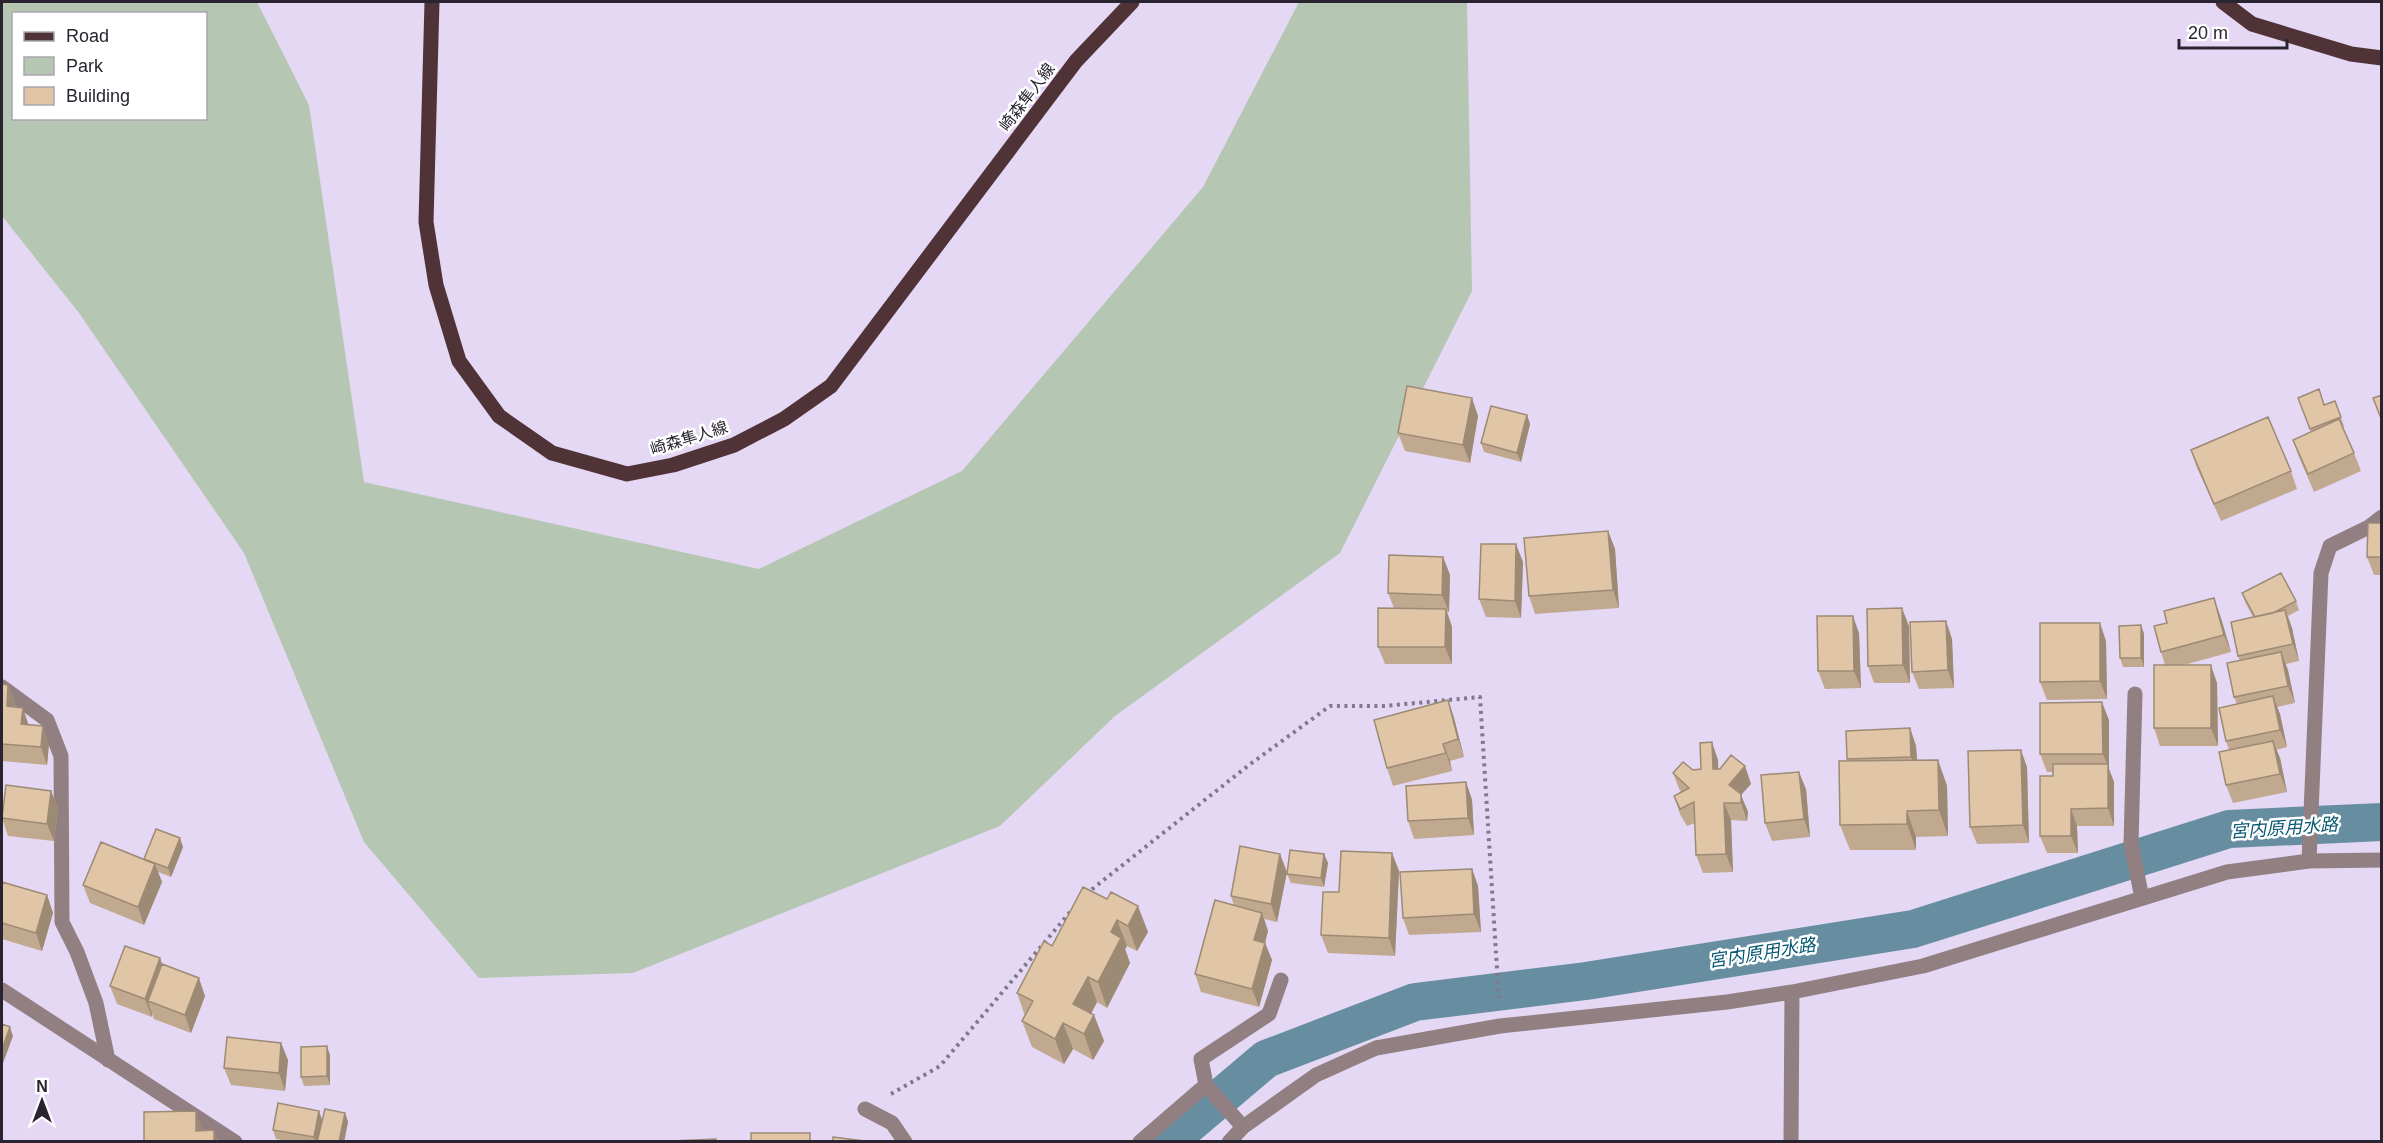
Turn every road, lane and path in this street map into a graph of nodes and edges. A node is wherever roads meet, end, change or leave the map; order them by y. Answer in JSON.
{"nodes":[{"id":1,"x":432,"y":2,"type":"edge"},
{"id":2,"x":1132,"y":2,"type":"edge"},
{"id":3,"x":2223,"y":2,"type":"edge"},
{"id":4,"x":2382,"y":58,"type":"edge"},
{"id":5,"x":2382,"y":517,"type":"edge"},
{"id":6,"x":2,"y":687,"type":"edge"},
{"id":7,"x":2135,"y":694,"type":"dead end"},
{"id":8,"x":2382,"y":860,"type":"edge"},
{"id":9,"x":2309,"y":861,"type":"junction"},
{"id":10,"x":1084,"y":895,"type":"edge"},
{"id":11,"x":2142,"y":898,"type":"junction"},
{"id":12,"x":1077,"y":904,"type":"edge"},
{"id":13,"x":1281,"y":980,"type":"dead end"},
{"id":14,"x":2,"y":990,"type":"edge"},
{"id":15,"x":1792,"y":992,"type":"junction"},
{"id":16,"x":1499,"y":1002,"type":"dead end"},
{"id":17,"x":108,"y":1060,"type":"junction"},
{"id":18,"x":1209,"y":1089,"type":"junction"},
{"id":19,"x":864,"y":1109,"type":"joint"},
{"id":20,"x":1243,"y":1127,"type":"junction"},
{"id":21,"x":235,"y":1142,"type":"edge"},
{"id":22,"x":905,"y":1142,"type":"edge"},
{"id":23,"x":1140,"y":1142,"type":"edge"},
{"id":24,"x":1229,"y":1142,"type":"edge"},
{"id":25,"x":1791,"y":1142,"type":"edge"}],
"edges":[{"from":1,"to":2,"type":"main road","name":"崎森隼人線"},
{"from":3,"to":4,"type":"main road"},
{"from":5,"to":9,"type":"street"},
{"from":6,"to":17,"type":"street"},
{"from":7,"to":11,"type":"street"},
{"from":8,"to":9,"type":"street"},
{"from":9,"to":11,"type":"street"},
{"from":10,"to":16,"type":"path"},
{"from":11,"to":15,"type":"street"},
{"from":12,"to":19,"type":"path"},
{"from":13,"to":18,"type":"street"},
{"from":14,"to":17,"type":"street"},
{"from":15,"to":20,"type":"street"},
{"from":15,"to":25,"type":"street"},
{"from":17,"to":21,"type":"street"},
{"from":18,"to":20,"type":"street"},
{"from":18,"to":23,"type":"street"},
{"from":19,"to":22,"type":"street"},
{"from":20,"to":24,"type":"street"}]}
